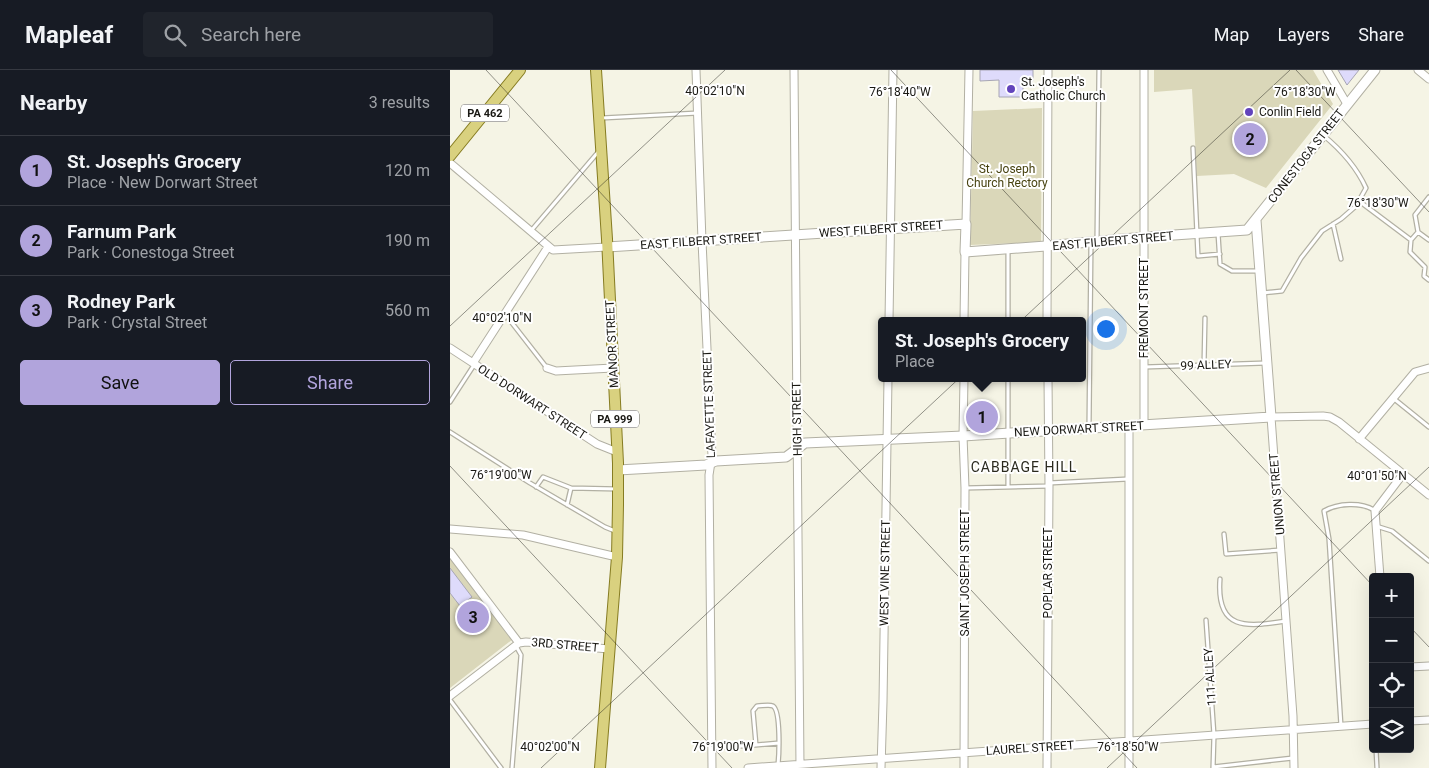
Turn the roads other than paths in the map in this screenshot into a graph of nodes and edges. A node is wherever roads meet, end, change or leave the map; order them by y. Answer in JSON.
{"nodes":[{"id":1,"x":520,"y":70,"type":"edge"},
{"id":2,"x":596,"y":70,"type":"edge"},
{"id":3,"x":696,"y":70,"type":"edge"},
{"id":4,"x":794,"y":70,"type":"edge"},
{"id":5,"x":893,"y":70,"type":"edge"},
{"id":6,"x":969,"y":70,"type":"edge"},
{"id":7,"x":1048,"y":70,"type":"edge"},
{"id":8,"x":1099,"y":70,"type":"edge"},
{"id":9,"x":1144,"y":70,"type":"edge"},
{"id":10,"x":1327,"y":70,"type":"edge"},
{"id":11,"x":1375,"y":70,"type":"edge"},
{"id":12,"x":1418,"y":70,"type":"edge"},
{"id":13,"x":1429,"y":79,"type":"edge"},
{"id":14,"x":1347,"y":104,"type":"junction"},
{"id":15,"x":698,"y":113,"type":"junction"},
{"id":16,"x":599,"y":118,"type":"junction"},
{"id":17,"x":1323,"y":135,"type":"junction"},
{"id":18,"x":601,"y":148,"type":"junction"},
{"id":19,"x":1193,"y":148,"type":"dead end"},
{"id":20,"x":450,"y":156,"type":"edge"},
{"id":21,"x":450,"y":163,"type":"edge"},
{"id":22,"x":1429,"y":197,"type":"edge"},
{"id":23,"x":1359,"y":201,"type":"junction"},
{"id":24,"x":1256,"y":220,"type":"junction"},
{"id":25,"x":966,"y":224,"type":"junction"},
{"id":26,"x":1333,"y":224,"type":"junction"},
{"id":27,"x":890,"y":229,"type":"junction"},
{"id":28,"x":530,"y":232,"type":"junction"},
{"id":29,"x":1218,"y":232,"type":"junction"},
{"id":30,"x":1418,"y":232,"type":"junction"},
{"id":31,"x":1196,"y":234,"type":"junction"},
{"id":32,"x":796,"y":235,"type":"junction"},
{"id":33,"x":1145,"y":237,"type":"junction"},
{"id":34,"x":1411,"y":240,"type":"junction"},
{"id":35,"x":1429,"y":240,"type":"edge"},
{"id":36,"x":702,"y":241,"type":"junction"},
{"id":37,"x":1094,"y":242,"type":"junction"},
{"id":38,"x":1046,"y":246,"type":"junction"},
{"id":39,"x":548,"y":247,"type":"junction"},
{"id":40,"x":607,"y":247,"type":"junction"},
{"id":41,"x":1008,"y":249,"type":"junction"},
{"id":42,"x":965,"y":252,"type":"junction"},
{"id":43,"x":1220,"y":254,"type":"junction"},
{"id":44,"x":1341,"y":259,"type":"dead end"},
{"id":45,"x":1261,"y":271,"type":"junction"},
{"id":46,"x":1429,"y":280,"type":"edge"},
{"id":47,"x":1262,"y":293,"type":"junction"},
{"id":48,"x":504,"y":314,"type":"junction"},
{"id":49,"x":889,"y":317,"type":"edge"},
{"id":50,"x":964,"y":317,"type":"edge"},
{"id":51,"x":1008,"y":317,"type":"edge"},
{"id":52,"x":1047,"y":317,"type":"edge"},
{"id":53,"x":1205,"y":318,"type":"dead end"},
{"id":54,"x":450,"y":348,"type":"edge"},
{"id":55,"x":1267,"y":362,"type":"junction"},
{"id":56,"x":473,"y":364,"type":"junction"},
{"id":57,"x":1204,"y":365,"type":"junction"},
{"id":58,"x":1144,"y":367,"type":"junction"},
{"id":59,"x":547,"y":368,"type":"joint"},
{"id":60,"x":613,"y":368,"type":"junction"},
{"id":61,"x":1427,"y":368,"type":"edge"},
{"id":62,"x":888,"y":382,"type":"edge"},
{"id":63,"x":964,"y":382,"type":"edge"},
{"id":64,"x":1008,"y":382,"type":"edge"},
{"id":65,"x":1048,"y":382,"type":"edge"},
{"id":66,"x":1393,"y":398,"type":"junction"},
{"id":67,"x":450,"y":402,"type":"edge"},
{"id":68,"x":1271,"y":417,"type":"junction"},
{"id":69,"x":1144,"y":425,"type":"junction"},
{"id":70,"x":1130,"y":426,"type":"junction"},
{"id":71,"x":1429,"y":427,"type":"edge"},
{"id":72,"x":1089,"y":428,"type":"junction"},
{"id":73,"x":1048,"y":431,"type":"junction"},
{"id":74,"x":450,"y":432,"type":"edge"},
{"id":75,"x":1008,"y":433,"type":"junction"},
{"id":76,"x":963,"y":436,"type":"junction"},
{"id":77,"x":887,"y":439,"type":"junction"},
{"id":78,"x":1359,"y":439,"type":"junction"},
{"id":79,"x":798,"y":449,"type":"junction"},
{"id":80,"x":617,"y":452,"type":"junction"},
{"id":81,"x":711,"y":463,"type":"junction"},
{"id":82,"x":618,"y":470,"type":"junction"},
{"id":83,"x":1403,"y":474,"type":"junction"},
{"id":84,"x":1130,"y":479,"type":"junction"},
{"id":85,"x":1049,"y":485,"type":"junction"},
{"id":86,"x":536,"y":487,"type":"junction"},
{"id":87,"x":1008,"y":487,"type":"junction"},
{"id":88,"x":571,"y":488,"type":"junction"},
{"id":89,"x":965,"y":488,"type":"junction"},
{"id":90,"x":618,"y":489,"type":"junction"},
{"id":91,"x":1429,"y":495,"type":"edge"},
{"id":92,"x":567,"y":505,"type":"junction"},
{"id":93,"x":1375,"y":511,"type":"junction"},
{"id":94,"x":1375,"y":526,"type":"junction"},
{"id":95,"x":450,"y":529,"type":"edge"},
{"id":96,"x":618,"y":531,"type":"junction"},
{"id":97,"x":1224,"y":534,"type":"dead end"},
{"id":98,"x":1281,"y":550,"type":"junction"},
{"id":99,"x":450,"y":552,"type":"edge"},
{"id":100,"x":617,"y":557,"type":"junction"},
{"id":101,"x":1429,"y":561,"type":"edge"},
{"id":102,"x":1380,"y":573,"type":"edge"},
{"id":103,"x":1220,"y":578,"type":"dead end"},
{"id":104,"x":1206,"y":620,"type":"dead end"},
{"id":105,"x":1287,"y":621,"type":"junction"},
{"id":106,"x":517,"y":644,"type":"junction"},
{"id":107,"x":609,"y":649,"type":"junction"},
{"id":108,"x":1414,"y":666,"type":"edge"},
{"id":109,"x":1429,"y":666,"type":"edge"},
{"id":110,"x":450,"y":696,"type":"edge"},
{"id":111,"x":450,"y":700,"type":"edge"},
{"id":112,"x":1429,"y":720,"type":"edge"},
{"id":113,"x":1414,"y":721,"type":"edge"},
{"id":114,"x":1369,"y":724,"type":"edge"},
{"id":115,"x":1341,"y":726,"type":"junction"},
{"id":116,"x":1294,"y":729,"type":"junction"},
{"id":117,"x":1214,"y":735,"type":"junction"},
{"id":118,"x":1129,"y":741,"type":"junction"},
{"id":119,"x":779,"y":743,"type":"junction"},
{"id":120,"x":756,"y":745,"type":"junction"},
{"id":121,"x":1047,"y":746,"type":"junction"},
{"id":122,"x":712,"y":748,"type":"junction"},
{"id":123,"x":964,"y":753,"type":"junction"},
{"id":124,"x":1376,"y":753,"type":"edge"},
{"id":125,"x":1294,"y":758,"type":"junction"},
{"id":126,"x":880,"y":759,"type":"junction"},
{"id":127,"x":778,"y":766,"type":"junction"},
{"id":128,"x":800,"y":766,"type":"edge"},
{"id":129,"x":1213,"y":767,"type":"edge"},
{"id":130,"x":501,"y":768,"type":"edge"},
{"id":131,"x":512,"y":768,"type":"edge"},
{"id":132,"x":600,"y":768,"type":"edge"},
{"id":133,"x":712,"y":768,"type":"edge"},
{"id":134,"x":748,"y":768,"type":"edge"},
{"id":135,"x":881,"y":768,"type":"edge"},
{"id":136,"x":964,"y":768,"type":"edge"},
{"id":137,"x":1047,"y":768,"type":"edge"},
{"id":138,"x":1129,"y":768,"type":"edge"},
{"id":139,"x":1294,"y":768,"type":"edge"},
{"id":140,"x":1377,"y":768,"type":"edge"}],
"edges":[{"from":1,"to":20,"type":"main road","number":"PA 462"},
{"from":2,"to":16,"type":"main road","name":"MANOR STREET","number":"PA 999"},
{"from":3,"to":15,"type":"street","name":"LAFAYETTE STREET"},
{"from":4,"to":32,"type":"street","name":"HIGH STREET"},
{"from":5,"to":27,"type":"street"},
{"from":6,"to":25,"type":"street"},
{"from":7,"to":38,"type":"street"},
{"from":8,"to":37,"type":"lane"},
{"from":9,"to":33,"type":"street","name":"FREMONT STREET"},
{"from":10,"to":14,"type":"street"},
{"from":11,"to":14,"type":"street","name":"CONESTOGA STREET"},
{"from":12,"to":13,"type":"street"},
{"from":14,"to":17,"type":"street","name":"CONESTOGA STREET"},
{"from":15,"to":16,"type":"lane"},
{"from":15,"to":36,"type":"street","name":"LAFAYETTE STREET"},
{"from":16,"to":18,"type":"main road","name":"MANOR STREET","number":"PA 999"},
{"from":17,"to":23,"type":"lane"},
{"from":17,"to":24,"type":"street","name":"CONESTOGA STREET"},
{"from":18,"to":28,"type":"lane"},
{"from":18,"to":40,"type":"main road","name":"MANOR STREET","number":"PA 999"},
{"from":19,"to":31,"type":"lane"},
{"from":21,"to":28,"type":"street"},
{"from":22,"to":30,"type":"lane"},
{"from":23,"to":26,"type":"lane"},
{"from":23,"to":34,"type":"lane"},
{"from":24,"to":29,"type":"street","name":"EAST FILBERT STREET"},
{"from":24,"to":45,"type":"street","name":"UNION STREET"},
{"from":25,"to":27,"type":"street","name":"WEST FILBERT STREET"},
{"from":25,"to":42,"type":"street"},
{"from":26,"to":44,"type":"lane"},
{"from":26,"to":47,"type":"lane"},
{"from":27,"to":32,"type":"street","name":"WEST FILBERT STREET"},
{"from":27,"to":49,"type":"street"},
{"from":28,"to":39,"type":"street"},
{"from":29,"to":31,"type":"street","name":"EAST FILBERT STREET"},
{"from":29,"to":43,"type":"lane"},
{"from":30,"to":34,"type":"lane"},
{"from":30,"to":35,"type":"lane"},
{"from":31,"to":33,"type":"street","name":"EAST FILBERT STREET"},
{"from":31,"to":43,"type":"lane"},
{"from":32,"to":36,"type":"street","name":"EAST FILBERT STREET"},
{"from":32,"to":79,"type":"street","name":"HIGH STREET"},
{"from":33,"to":37,"type":"street","name":"EAST FILBERT STREET"},
{"from":33,"to":58,"type":"street","name":"FREMONT STREET"},
{"from":34,"to":46,"type":"lane"},
{"from":36,"to":40,"type":"street","name":"EAST FILBERT STREET"},
{"from":36,"to":81,"type":"street","name":"LAFAYETTE STREET"},
{"from":37,"to":38,"type":"street","name":"EAST FILBERT STREET"},
{"from":37,"to":72,"type":"lane"},
{"from":38,"to":41,"type":"street","name":"EAST FILBERT STREET"},
{"from":38,"to":52,"type":"street"},
{"from":39,"to":40,"type":"street"},
{"from":39,"to":48,"type":"street"},
{"from":40,"to":60,"type":"main road","name":"MANOR STREET","number":"PA 999"},
{"from":41,"to":42,"type":"street","name":"EAST FILBERT STREET"},
{"from":41,"to":51,"type":"lane"},
{"from":42,"to":50,"type":"street"},
{"from":43,"to":45,"type":"lane"},
{"from":45,"to":47,"type":"street","name":"UNION STREET"},
{"from":47,"to":55,"type":"street","name":"UNION STREET"},
{"from":48,"to":56,"type":"street"},
{"from":48,"to":59,"type":"lane"},
{"from":53,"to":57,"type":"lane"},
{"from":54,"to":56,"type":"street","name":"OLD DORWART STREET"},
{"from":55,"to":57,"type":"lane","name":"99 ALLEY"},
{"from":55,"to":68,"type":"street","name":"UNION STREET"},
{"from":56,"to":67,"type":"lane"},
{"from":56,"to":80,"type":"street","name":"OLD DORWART STREET"},
{"from":57,"to":58,"type":"lane","name":"99 ALLEY"},
{"from":58,"to":69,"type":"street","name":"FREMONT STREET"},
{"from":59,"to":60,"type":"street"},
{"from":60,"to":80,"type":"main road","name":"MANOR STREET","number":"PA 999"},
{"from":61,"to":66,"type":"street"},
{"from":62,"to":77,"type":"street","name":"WEST VINE STREET"},
{"from":63,"to":76,"type":"street","name":"SAINT JOSEPH STREET"},
{"from":64,"to":75,"type":"lane"},
{"from":65,"to":73,"type":"street","name":"POPLAR STREET"},
{"from":66,"to":71,"type":"lane"},
{"from":66,"to":78,"type":"street"},
{"from":68,"to":69,"type":"street","name":"NEW DORWART STREET"},
{"from":68,"to":78,"type":"street","name":"NEW DORWART STREET"},
{"from":68,"to":98,"type":"street","name":"UNION STREET"},
{"from":69,"to":70,"type":"street","name":"NEW DORWART STREET"},
{"from":70,"to":72,"type":"street","name":"NEW DORWART STREET"},
{"from":70,"to":84,"type":"street"},
{"from":72,"to":73,"type":"street","name":"NEW DORWART STREET"},
{"from":73,"to":75,"type":"street","name":"NEW DORWART STREET"},
{"from":73,"to":85,"type":"street","name":"POPLAR STREET"},
{"from":74,"to":86,"type":"lane"},
{"from":75,"to":76,"type":"street","name":"NEW DORWART STREET"},
{"from":75,"to":87,"type":"lane"},
{"from":76,"to":77,"type":"street","name":"NEW DORWART STREET"},
{"from":76,"to":89,"type":"street","name":"SAINT JOSEPH STREET"},
{"from":77,"to":79,"type":"street","name":"NEW DORWART STREET"},
{"from":77,"to":126,"type":"street","name":"WEST VINE STREET"},
{"from":78,"to":83,"type":"street","name":"NEW DORWART STREET"},
{"from":79,"to":81,"type":"street","name":"NEW DORWART STREET"},
{"from":79,"to":128,"type":"street","name":"HIGH STREET"},
{"from":80,"to":82,"type":"main road","name":"MANOR STREET","number":"PA 999"},
{"from":81,"to":82,"type":"street","name":"NEW DORWART STREET"},
{"from":81,"to":122,"type":"street","name":"LAFAYETTE STREET"},
{"from":82,"to":90,"type":"main road","name":"MANOR STREET","number":"PA 999"},
{"from":83,"to":91,"type":"street","name":"NEW DORWART STREET"},
{"from":83,"to":93,"type":"street"},
{"from":84,"to":85,"type":"lane"},
{"from":84,"to":118,"type":"street"},
{"from":85,"to":87,"type":"lane"},
{"from":85,"to":121,"type":"street","name":"POPLAR STREET"},
{"from":86,"to":88,"type":"lane"},
{"from":86,"to":92,"type":"lane"},
{"from":87,"to":89,"type":"lane"},
{"from":88,"to":90,"type":"lane"},
{"from":88,"to":92,"type":"lane"},
{"from":89,"to":123,"type":"street","name":"SAINT JOSEPH STREET"},
{"from":90,"to":96,"type":"main road","name":"MANOR STREET","number":"PA 999"},
{"from":92,"to":96,"type":"lane"},
{"from":93,"to":94,"type":"street"},
{"from":93,"to":115,"type":"lane"},
{"from":94,"to":101,"type":"lane"},
{"from":94,"to":102,"type":"street"},
{"from":95,"to":100,"type":"street"},
{"from":96,"to":100,"type":"main road","name":"MANOR STREET","number":"PA 999"},
{"from":97,"to":98,"type":"lane"},
{"from":98,"to":105,"type":"street","name":"UNION STREET"},
{"from":99,"to":106,"type":"street"},
{"from":100,"to":107,"type":"main road","name":"MANOR STREET","number":"PA 999"},
{"from":103,"to":105,"type":"lane"},
{"from":104,"to":117,"type":"lane","name":"111 ALLEY"},
{"from":105,"to":116,"type":"street","name":"UNION STREET"},
{"from":106,"to":107,"type":"street","name":"3RD STREET"},
{"from":106,"to":110,"type":"street","name":"3RD STREET"},
{"from":106,"to":131,"type":"lane"},
{"from":107,"to":132,"type":"main road","name":"MANOR STREET","number":"PA 999"},
{"from":108,"to":109,"type":"street"},
{"from":111,"to":130,"type":"lane"},
{"from":112,"to":113,"type":"street"},
{"from":114,"to":115,"type":"street","name":"LAUREL STREET"},
{"from":115,"to":116,"type":"street","name":"LAUREL STREET"},
{"from":116,"to":117,"type":"street","name":"LAUREL STREET"},
{"from":116,"to":125,"type":"street","name":"UNION STREET"},
{"from":117,"to":118,"type":"street","name":"LAUREL STREET"},
{"from":117,"to":129,"type":"lane","name":"111 ALLEY"},
{"from":118,"to":121,"type":"street","name":"LAUREL STREET"},
{"from":118,"to":138,"type":"street"},
{"from":119,"to":120,"type":"lane"},
{"from":119,"to":120,"type":"lane"},
{"from":119,"to":127,"type":"lane"},
{"from":120,"to":122,"type":"lane"},
{"from":121,"to":123,"type":"street","name":"LAUREL STREET"},
{"from":121,"to":137,"type":"street","name":"POPLAR STREET"},
{"from":122,"to":133,"type":"street","name":"LAFAYETTE STREET"},
{"from":123,"to":126,"type":"street","name":"LAUREL STREET"},
{"from":123,"to":136,"type":"street","name":"SAINT JOSEPH STREET"},
{"from":124,"to":140,"type":"lane"},
{"from":125,"to":129,"type":"lane"},
{"from":125,"to":139,"type":"street","name":"UNION STREET"},
{"from":126,"to":128,"type":"street","name":"LAUREL STREET"},
{"from":126,"to":135,"type":"street","name":"WEST VINE STREET"},
{"from":127,"to":128,"type":"street","name":"LAUREL STREET"},
{"from":127,"to":134,"type":"street","name":"LAUREL STREET"}]}
